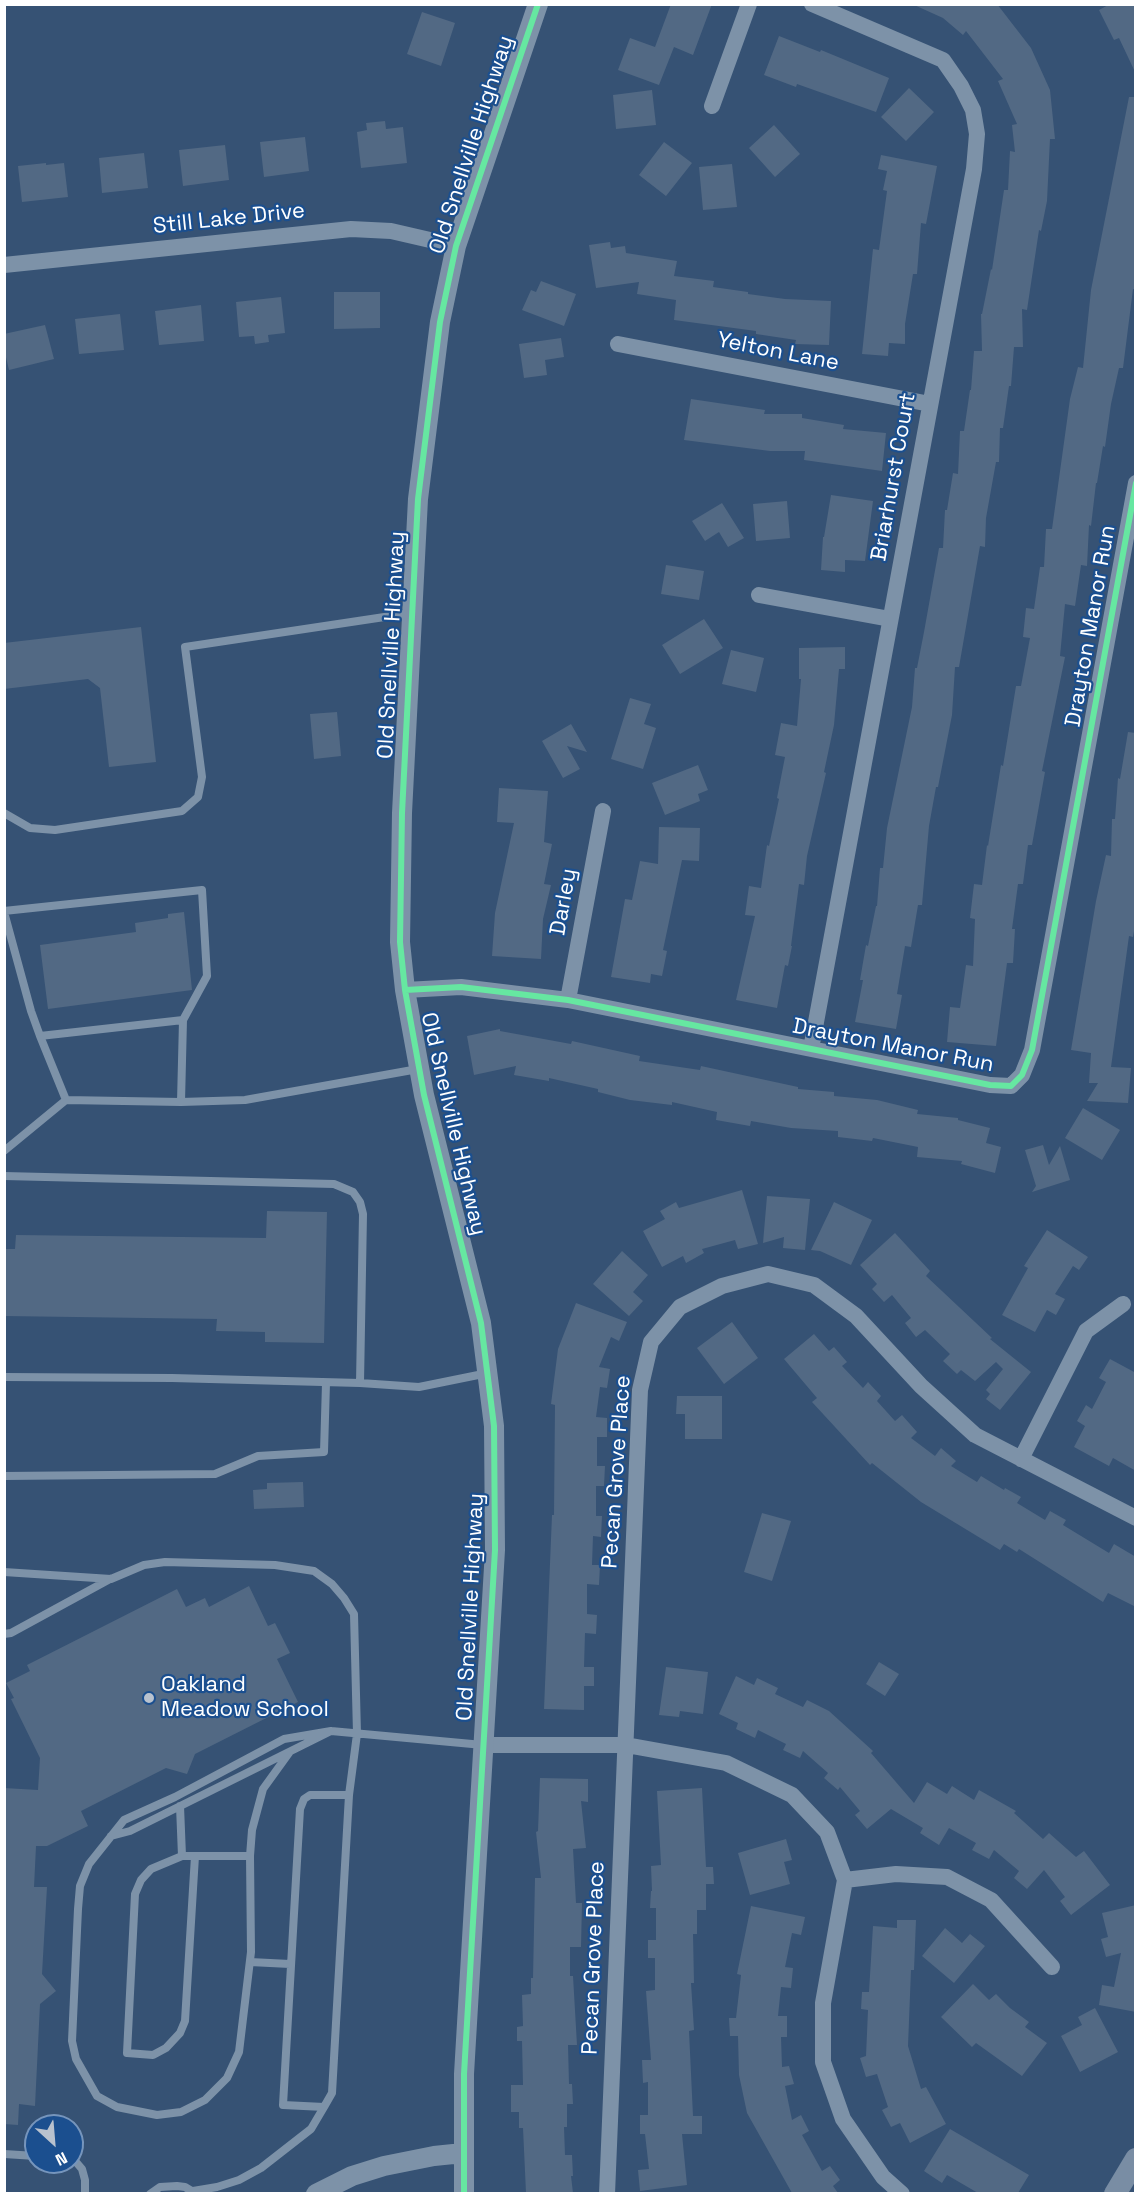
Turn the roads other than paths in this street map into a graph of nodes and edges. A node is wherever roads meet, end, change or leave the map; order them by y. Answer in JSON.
{"nodes":[{"id":1,"x":538,"y":4,"type":"edge"},
{"id":2,"x":749,"y":4,"type":"edge"},
{"id":3,"x":812,"y":4,"type":"edge"},
{"id":4,"x":712,"y":106,"type":"dead end"},
{"id":5,"x":456,"y":246,"type":"junction"},
{"id":6,"x":4,"y":265,"type":"edge"},
{"id":7,"x":618,"y":344,"type":"dead end"},
{"id":8,"x":930,"y":404,"type":"junction"},
{"id":9,"x":1136,"y":483,"type":"edge"},
{"id":10,"x":759,"y":595,"type":"dead end"},
{"id":11,"x":412,"y":613,"type":"junction"},
{"id":12,"x":890,"y":619,"type":"junction"},
{"id":13,"x":603,"y":812,"type":"dead end"},
{"id":14,"x":4,"y":813,"type":"edge"},
{"id":15,"x":4,"y":911,"type":"edge"},
{"id":16,"x":405,"y":990,"type":"junction"},
{"id":17,"x":568,"y":1000,"type":"junction"},
{"id":18,"x":183,"y":1020,"type":"junction"},
{"id":19,"x":40,"y":1035,"type":"junction"},
{"id":20,"x":811,"y":1049,"type":"junction"},
{"id":21,"x":418,"y":1069,"type":"junction"},
{"id":22,"x":66,"y":1100,"type":"junction"},
{"id":23,"x":181,"y":1102,"type":"junction"},
{"id":24,"x":4,"y":1151,"type":"edge"},
{"id":25,"x":4,"y":1176,"type":"edge"},
{"id":26,"x":1123,"y":1304,"type":"dead end"},
{"id":27,"x":488,"y":1373,"type":"junction"},
{"id":28,"x":4,"y":1377,"type":"edge"},
{"id":29,"x":326,"y":1383,"type":"junction"},
{"id":30,"x":360,"y":1383,"type":"junction"},
{"id":31,"x":1021,"y":1459,"type":"junction"},
{"id":32,"x":4,"y":1476,"type":"edge"},
{"id":33,"x":1136,"y":1518,"type":"edge"},
{"id":34,"x":4,"y":1572,"type":"edge"},
{"id":35,"x":111,"y":1579,"type":"junction"},
{"id":36,"x":4,"y":1634,"type":"edge"},
{"id":37,"x":331,"y":1731,"type":"junction"},
{"id":38,"x":357,"y":1734,"type":"junction"},
{"id":39,"x":483,"y":1745,"type":"junction"},
{"id":40,"x":626,"y":1745,"type":"junction"},
{"id":41,"x":289,"y":1753,"type":"junction"},
{"id":42,"x":349,"y":1795,"type":"junction"},
{"id":43,"x":180,"y":1806,"type":"junction"},
{"id":44,"x":111,"y":1836,"type":"junction"},
{"id":45,"x":182,"y":1856,"type":"junction"},
{"id":46,"x":195,"y":1856,"type":"junction"},
{"id":47,"x":250,"y":1856,"type":"junction"},
{"id":48,"x":845,"y":1880,"type":"junction"},
{"id":49,"x":250,"y":1962,"type":"junction"},
{"id":50,"x":290,"y":1964,"type":"junction"},
{"id":51,"x":1052,"y":1967,"type":"dead end"},
{"id":52,"x":324,"y":2107,"type":"junction"},
{"id":53,"x":464,"y":2153,"type":"junction"},
{"id":54,"x":4,"y":2154,"type":"edge"},
{"id":55,"x":24,"y":2155,"type":"edge"},
{"id":56,"x":1136,"y":2159,"type":"edge"},
{"id":57,"x":83,"y":2174,"type":"edge"},
{"id":58,"x":338,"y":2188,"type":"edge"},
{"id":59,"x":194,"y":2192,"type":"edge"},
{"id":60,"x":85,"y":2193,"type":"edge"},
{"id":61,"x":150,"y":2193,"type":"edge"},
{"id":62,"x":316,"y":2193,"type":"edge"},
{"id":63,"x":464,"y":2193,"type":"edge"},
{"id":64,"x":607,"y":2193,"type":"edge"},
{"id":65,"x":902,"y":2193,"type":"edge"},
{"id":66,"x":1115,"y":2193,"type":"edge"}],
"edges":[{"from":1,"to":5,"type":"street","name":"Old Snellville Highway"},
{"from":2,"to":4,"type":"street"},
{"from":3,"to":8,"type":"street","name":"Briarhurst Court"},
{"from":5,"to":6,"type":"street","name":"Still Lake Drive"},
{"from":5,"to":11,"type":"street","name":"Old Snellville Highway"},
{"from":7,"to":8,"type":"street","name":"Yelton Lane"},
{"from":8,"to":12,"type":"street","name":"Briarhurst Court"},
{"from":9,"to":20,"type":"street","name":"Drayton Manor Run"},
{"from":10,"to":12,"type":"street"},
{"from":11,"to":14,"type":"lane"},
{"from":11,"to":16,"type":"street","name":"Old Snellville Highway"},
{"from":12,"to":20,"type":"street","name":"Briarhurst Court"},
{"from":13,"to":17,"type":"street","name":"Darley"},
{"from":15,"to":18,"type":"lane"},
{"from":15,"to":19,"type":"lane"},
{"from":16,"to":17,"type":"street","name":"Drayton Manor Run"},
{"from":16,"to":21,"type":"street","name":"Old Snellville Highway"},
{"from":17,"to":20,"type":"street","name":"Drayton Manor Run"},
{"from":18,"to":19,"type":"lane"},
{"from":18,"to":23,"type":"lane"},
{"from":19,"to":22,"type":"lane"},
{"from":21,"to":23,"type":"lane"},
{"from":21,"to":27,"type":"street","name":"Old Snellville Highway"},
{"from":22,"to":23,"type":"lane"},
{"from":22,"to":24,"type":"lane"},
{"from":25,"to":30,"type":"lane"},
{"from":26,"to":31,"type":"street"},
{"from":27,"to":30,"type":"lane"},
{"from":27,"to":39,"type":"street","name":"Old Snellville Highway"},
{"from":28,"to":29,"type":"lane"},
{"from":29,"to":30,"type":"lane"},
{"from":29,"to":32,"type":"lane"},
{"from":31,"to":33,"type":"street","name":"Pecan Grove Place"},
{"from":31,"to":40,"type":"street","name":"Pecan Grove Place"},
{"from":34,"to":35,"type":"lane"},
{"from":35,"to":36,"type":"lane"},
{"from":35,"to":38,"type":"lane"},
{"from":37,"to":38,"type":"lane"},
{"from":37,"to":41,"type":"lane"},
{"from":37,"to":44,"type":"lane"},
{"from":38,"to":39,"type":"lane"},
{"from":38,"to":42,"type":"lane"},
{"from":39,"to":40,"type":"street"},
{"from":39,"to":53,"type":"street","name":"Old Snellville Highway"},
{"from":40,"to":48,"type":"street"},
{"from":40,"to":64,"type":"street","name":"Pecan Grove Place"},
{"from":41,"to":43,"type":"lane"},
{"from":41,"to":47,"type":"lane"},
{"from":42,"to":50,"type":"lane"},
{"from":42,"to":52,"type":"lane"},
{"from":43,"to":44,"type":"lane"},
{"from":43,"to":45,"type":"lane"},
{"from":44,"to":49,"type":"lane"},
{"from":45,"to":46,"type":"lane"},
{"from":45,"to":46,"type":"lane"},
{"from":46,"to":47,"type":"lane"},
{"from":47,"to":49,"type":"lane"},
{"from":48,"to":51,"type":"street"},
{"from":48,"to":65,"type":"street"},
{"from":49,"to":50,"type":"lane"},
{"from":50,"to":52,"type":"lane"},
{"from":52,"to":59,"type":"lane"},
{"from":53,"to":58,"type":"street"},
{"from":53,"to":63,"type":"street","name":"Old Snellville Highway"},
{"from":54,"to":55,"type":"lane"},
{"from":56,"to":66,"type":"main road"},
{"from":57,"to":60,"type":"lane"},
{"from":58,"to":62,"type":"street"},
{"from":59,"to":61,"type":"lane"}]}
